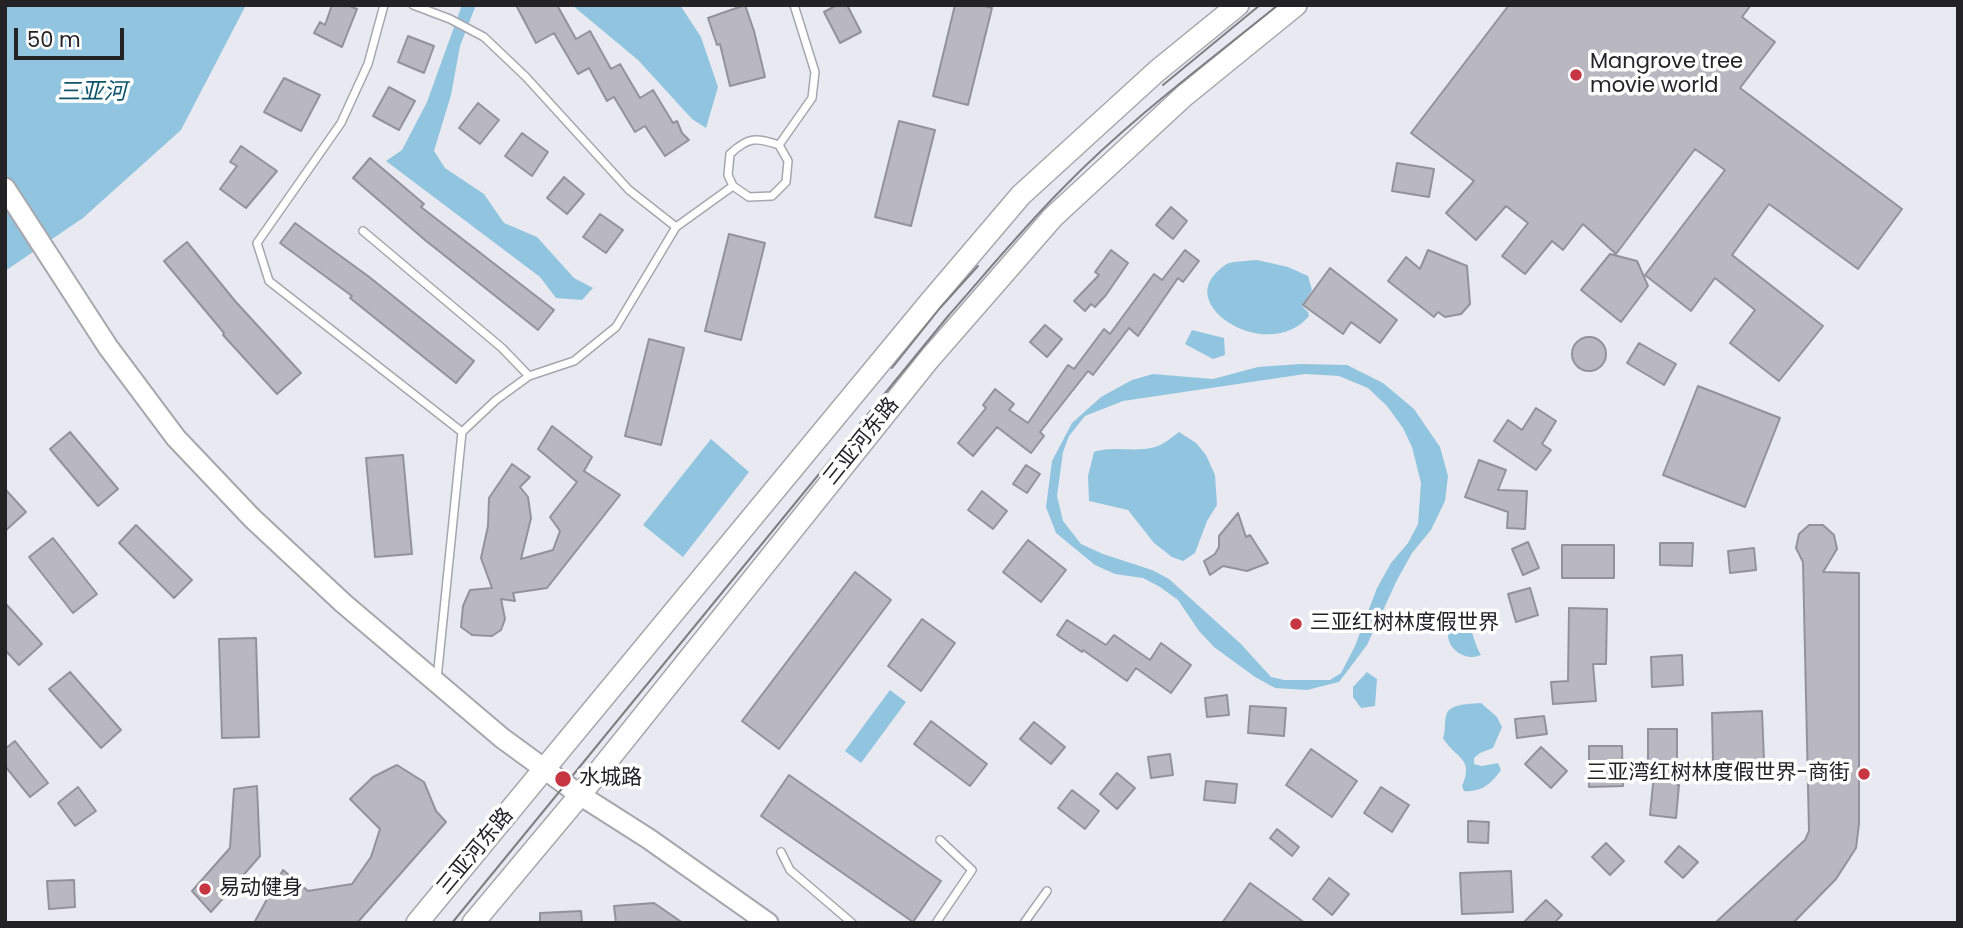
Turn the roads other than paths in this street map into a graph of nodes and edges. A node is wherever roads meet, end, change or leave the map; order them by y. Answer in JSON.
{"nodes":[{"id":1,"x":384,"y":5,"type":"edge"},
{"id":2,"x":413,"y":5,"type":"edge"},
{"id":3,"x":794,"y":5,"type":"edge"},
{"id":4,"x":1238,"y":5,"type":"edge"},
{"id":5,"x":1296,"y":5,"type":"edge"},
{"id":6,"x":779,"y":145,"type":"junction"},
{"id":7,"x":733,"y":186,"type":"junction"},
{"id":8,"x":5,"y":188,"type":"edge"},
{"id":9,"x":676,"y":227,"type":"junction"},
{"id":10,"x":363,"y":231,"type":"dead end"},
{"id":11,"x":529,"y":376,"type":"junction"},
{"id":12,"x":462,"y":432,"type":"junction"},
{"id":13,"x":436,"y":683,"type":"junction"},
{"id":14,"x":545,"y":770,"type":"junction"},
{"id":15,"x":580,"y":794,"type":"junction"},
{"id":16,"x":940,"y":840,"type":"dead end"},
{"id":17,"x":781,"y":852,"type":"dead end"},
{"id":18,"x":1047,"y":891,"type":"dead end"},
{"id":19,"x":417,"y":923,"type":"edge"},
{"id":20,"x":473,"y":923,"type":"edge"},
{"id":21,"x":768,"y":923,"type":"edge"},
{"id":22,"x":852,"y":923,"type":"edge"},
{"id":23,"x":936,"y":923,"type":"edge"},
{"id":24,"x":1024,"y":923,"type":"edge"}],
"edges":[{"from":1,"to":12,"type":"lane"},
{"from":2,"to":9,"type":"lane"},
{"from":3,"to":6,"type":"lane"},
{"from":4,"to":14,"type":"main road","name":"三亚河东路"},
{"from":5,"to":15,"type":"main road","name":"三亚河东路"},
{"from":6,"to":7,"type":"lane"},
{"from":6,"to":7,"type":"lane"},
{"from":7,"to":9,"type":"lane"},
{"from":8,"to":13,"type":"street"},
{"from":9,"to":11,"type":"lane"},
{"from":10,"to":11,"type":"lane"},
{"from":11,"to":12,"type":"lane"},
{"from":12,"to":13,"type":"lane"},
{"from":13,"to":14,"type":"street"},
{"from":14,"to":15,"type":"street"},
{"from":14,"to":19,"type":"main road","name":"三亚河东路"},
{"from":15,"to":20,"type":"main road","name":"三亚河东路"},
{"from":15,"to":21,"type":"street"},
{"from":16,"to":23,"type":"lane"},
{"from":17,"to":22,"type":"lane"},
{"from":18,"to":24,"type":"lane"}]}
